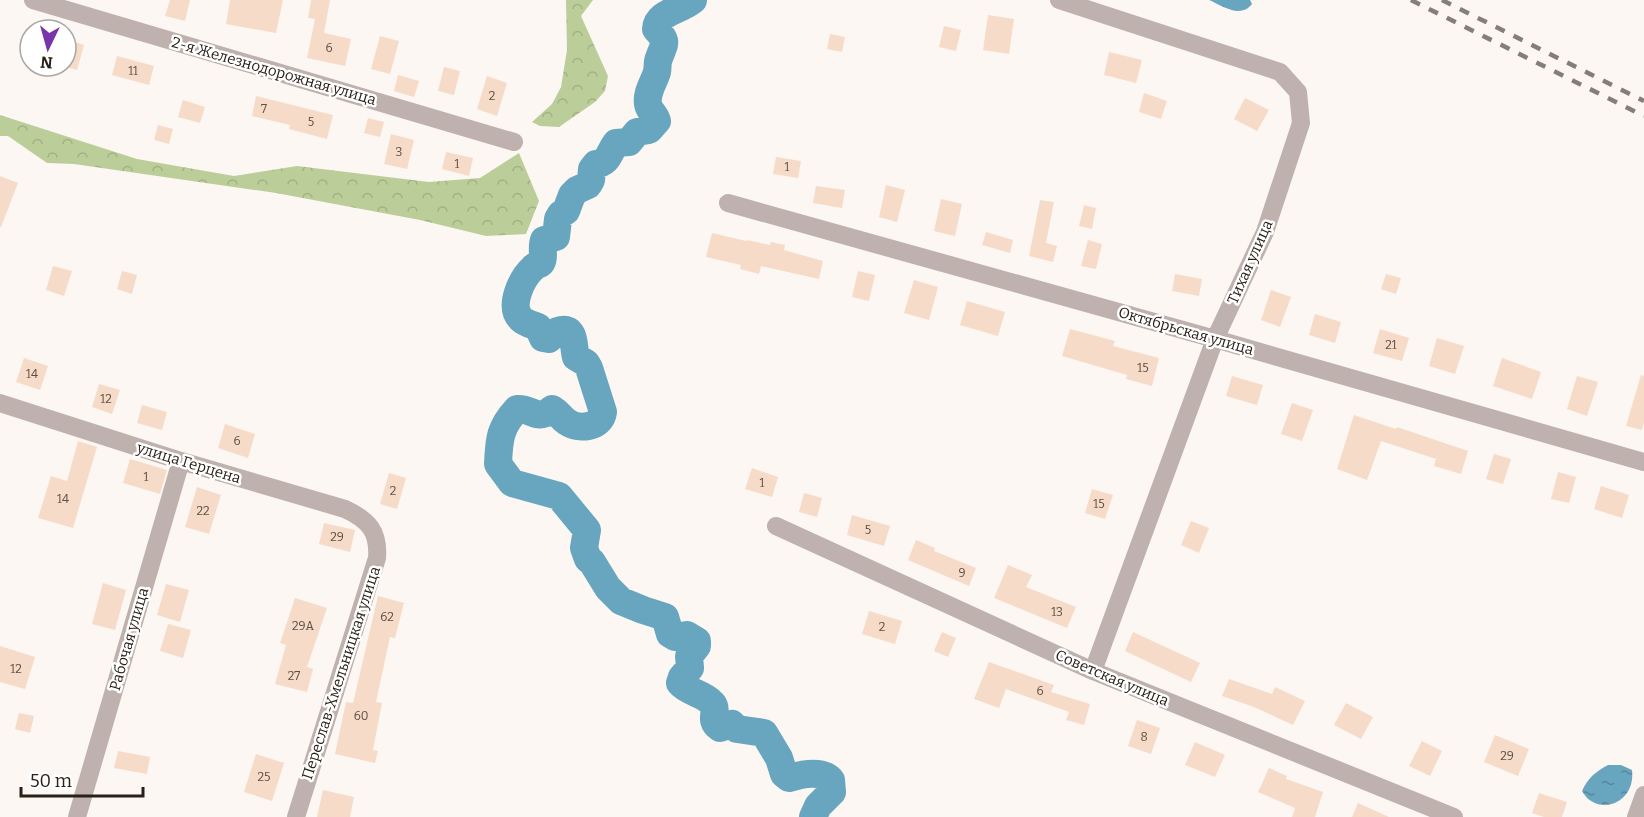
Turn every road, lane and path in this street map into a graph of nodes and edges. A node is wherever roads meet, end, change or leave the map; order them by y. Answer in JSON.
{"nodes":[{"id":1,"x":33,"y":0,"type":"edge"},
{"id":2,"x":1059,"y":0,"type":"edge"},
{"id":3,"x":514,"y":142,"type":"dead end"},
{"id":4,"x":728,"y":203,"type":"dead end"},
{"id":5,"x":1215,"y":339,"type":"junction"},
{"id":6,"x":0,"y":403,"type":"edge"},
{"id":7,"x":181,"y":461,"type":"junction"},
{"id":8,"x":1644,"y":462,"type":"edge"},
{"id":9,"x":776,"y":526,"type":"dead end"},
{"id":10,"x":372,"y":530,"type":"joint"},
{"id":11,"x":1093,"y":671,"type":"junction"},
{"id":12,"x":1644,"y":795,"type":"edge"},
{"id":13,"x":77,"y":817,"type":"edge"},
{"id":14,"x":296,"y":817,"type":"edge"},
{"id":15,"x":1454,"y":817,"type":"edge"},
{"id":16,"x":1636,"y":817,"type":"edge"}],
"edges":[{"from":1,"to":3,"type":"street","name":"2-я Железнодорожная улица"},
{"from":2,"to":5,"type":"street","name":"Тихая улица"},
{"from":4,"to":5,"type":"street","name":"Октябрьская улица"},
{"from":5,"to":8,"type":"street","name":"Октябрьская улица"},
{"from":5,"to":11,"type":"street","name":"Тихая улица"},
{"from":6,"to":7,"type":"street","name":"улица Герцена"},
{"from":7,"to":10,"type":"street","name":"улица Герцена"},
{"from":7,"to":13,"type":"street","name":"Рабочая улица"},
{"from":9,"to":11,"type":"street","name":"Советская улица"},
{"from":10,"to":14,"type":"street","name":"Переслав-Хмельницкая улица"},
{"from":11,"to":15,"type":"street","name":"Советская улица"},
{"from":12,"to":16,"type":"street"}]}
